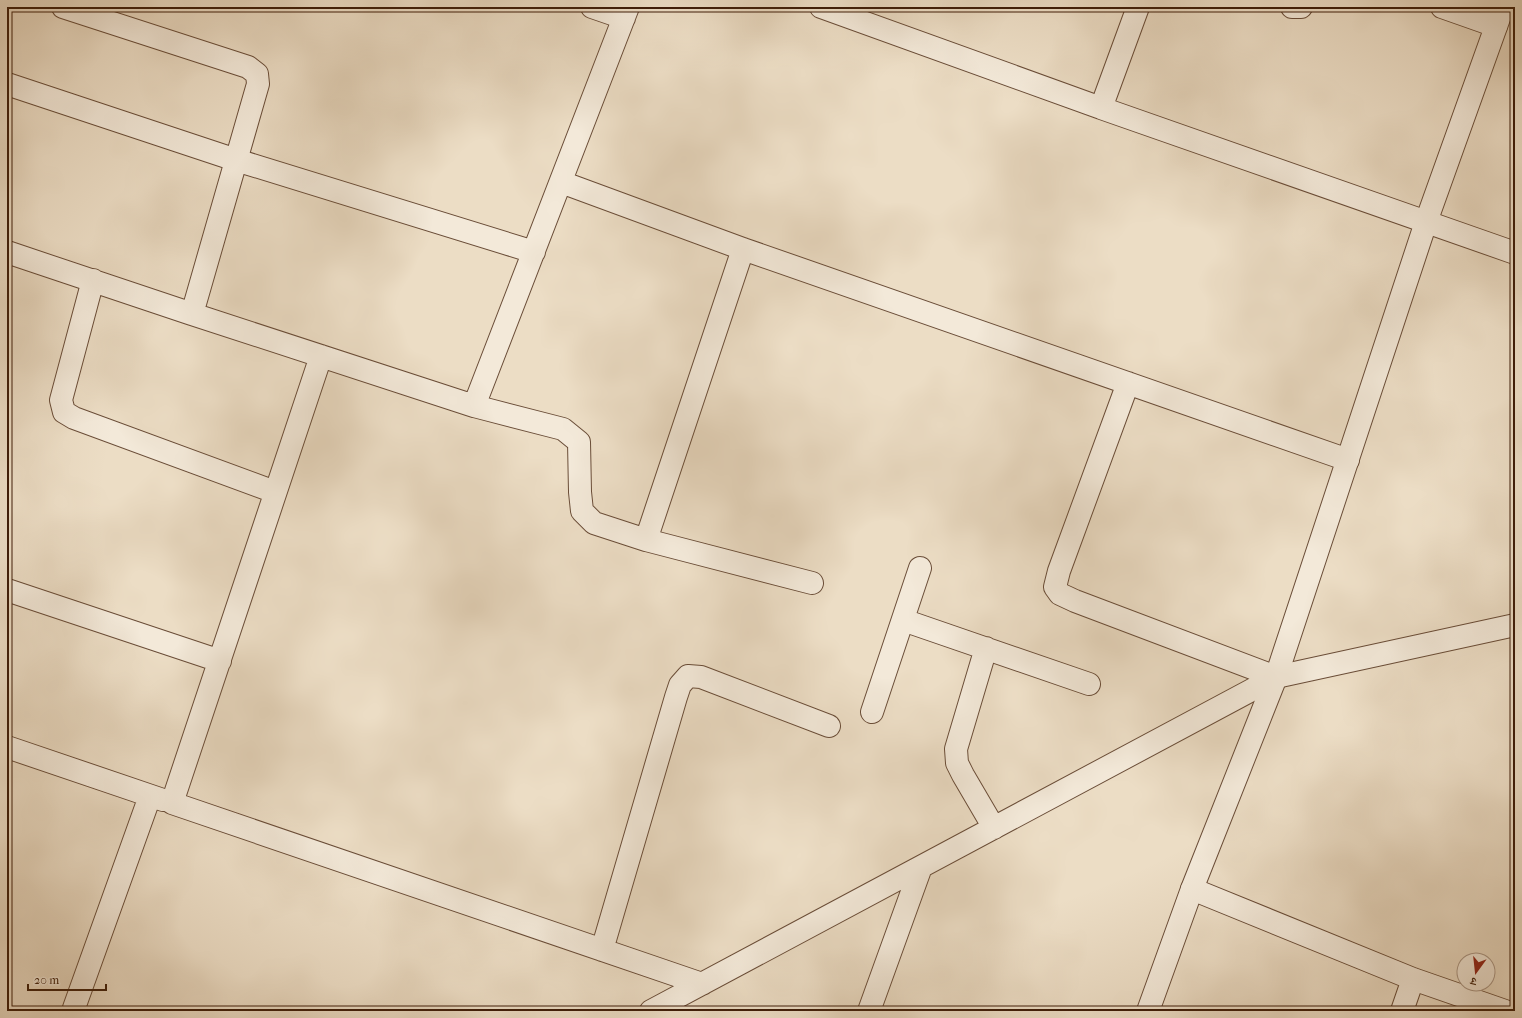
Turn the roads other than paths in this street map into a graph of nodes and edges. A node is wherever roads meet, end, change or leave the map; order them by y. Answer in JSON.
{"nodes":[{"id":1,"x":64,"y":7,"type":"edge"},
{"id":2,"x":592,"y":7,"type":"edge"},
{"id":3,"x":821,"y":7,"type":"edge"},
{"id":4,"x":1138,"y":7,"type":"edge"},
{"id":5,"x":1292,"y":7,"type":"edge"},
{"id":6,"x":1302,"y":7,"type":"edge"},
{"id":7,"x":1442,"y":7,"type":"edge"},
{"id":8,"x":626,"y":13,"type":"edge"},
{"id":9,"x":1499,"y":17,"type":"edge"},
{"id":10,"x":7,"y":84,"type":"edge"},
{"id":11,"x":1101,"y":108,"type":"junction"},
{"id":12,"x":236,"y":160,"type":"junction"},
{"id":13,"x":561,"y":182,"type":"junction"},
{"id":14,"x":1426,"y":222,"type":"junction"},
{"id":15,"x":743,"y":249,"type":"junction"},
{"id":16,"x":7,"y":252,"type":"edge"},
{"id":17,"x":534,"y":252,"type":"junction"},
{"id":18,"x":1515,"y":253,"type":"edge"},
{"id":19,"x":93,"y":280,"type":"junction"},
{"id":20,"x":192,"y":314,"type":"junction"},
{"id":21,"x":321,"y":356,"type":"junction"},
{"id":22,"x":1128,"y":383,"type":"junction"},
{"id":23,"x":474,"y":406,"type":"junction"},
{"id":24,"x":1348,"y":460,"type":"junction"},
{"id":25,"x":275,"y":492,"type":"junction"},
{"id":26,"x":646,"y":540,"type":"junction"},
{"id":27,"x":920,"y":568,"type":"dead end"},
{"id":28,"x":812,"y":583,"type":"dead end"},
{"id":29,"x":7,"y":590,"type":"edge"},
{"id":30,"x":903,"y":620,"type":"junction"},
{"id":31,"x":1515,"y":626,"type":"edge"},
{"id":32,"x":986,"y":648,"type":"junction"},
{"id":33,"x":220,"y":661,"type":"junction"},
{"id":34,"x":1276,"y":677,"type":"junction"},
{"id":35,"x":1089,"y":684,"type":"dead end"},
{"id":36,"x":872,"y":712,"type":"dead end"},
{"id":37,"x":829,"y":726,"type":"dead end"},
{"id":38,"x":7,"y":747,"type":"edge"},
{"id":39,"x":150,"y":796,"type":"junction"},
{"id":40,"x":172,"y":803,"type":"junction"},
{"id":41,"x":994,"y":828,"type":"junction"},
{"id":42,"x":921,"y":867,"type":"junction"},
{"id":43,"x":1192,"y":889,"type":"junction"},
{"id":44,"x":602,"y":950,"type":"junction"},
{"id":45,"x":1413,"y":979,"type":"junction"},
{"id":46,"x":702,"y":984,"type":"junction"},
{"id":47,"x":74,"y":1008,"type":"dead end"},
{"id":48,"x":651,"y":1011,"type":"edge"},
{"id":49,"x":869,"y":1011,"type":"edge"},
{"id":50,"x":1148,"y":1011,"type":"edge"},
{"id":51,"x":1402,"y":1011,"type":"edge"},
{"id":52,"x":1505,"y":1011,"type":"edge"}],
"edges":[{"from":1,"to":12,"type":"street"},
{"from":2,"to":8,"type":"street"},
{"from":3,"to":11,"type":"street"},
{"from":4,"to":11,"type":"street"},
{"from":5,"to":6,"type":"street"},
{"from":7,"to":9,"type":"street"},
{"from":8,"to":13,"type":"street"},
{"from":9,"to":14,"type":"street"},
{"from":10,"to":12,"type":"street"},
{"from":11,"to":14,"type":"street"},
{"from":12,"to":17,"type":"street"},
{"from":12,"to":20,"type":"street"},
{"from":13,"to":15,"type":"street"},
{"from":13,"to":17,"type":"street"},
{"from":14,"to":18,"type":"street"},
{"from":14,"to":24,"type":"street"},
{"from":15,"to":22,"type":"street"},
{"from":15,"to":26,"type":"street"},
{"from":16,"to":19,"type":"street"},
{"from":17,"to":23,"type":"street"},
{"from":19,"to":20,"type":"street"},
{"from":19,"to":25,"type":"street"},
{"from":20,"to":21,"type":"street"},
{"from":21,"to":23,"type":"street"},
{"from":21,"to":25,"type":"street"},
{"from":22,"to":24,"type":"street"},
{"from":22,"to":34,"type":"street"},
{"from":23,"to":26,"type":"street"},
{"from":24,"to":34,"type":"street"},
{"from":25,"to":33,"type":"street"},
{"from":26,"to":28,"type":"street"},
{"from":27,"to":30,"type":"street"},
{"from":29,"to":33,"type":"street"},
{"from":30,"to":32,"type":"street"},
{"from":30,"to":36,"type":"street"},
{"from":31,"to":34,"type":"street"},
{"from":32,"to":35,"type":"street"},
{"from":32,"to":41,"type":"street"},
{"from":33,"to":40,"type":"street"},
{"from":34,"to":41,"type":"street"},
{"from":34,"to":43,"type":"street"},
{"from":37,"to":44,"type":"street"},
{"from":38,"to":39,"type":"street"},
{"from":39,"to":40,"type":"street"},
{"from":39,"to":47,"type":"street"},
{"from":40,"to":44,"type":"street"},
{"from":41,"to":42,"type":"street"},
{"from":42,"to":46,"type":"street"},
{"from":42,"to":49,"type":"street"},
{"from":43,"to":45,"type":"street"},
{"from":43,"to":50,"type":"street"},
{"from":44,"to":46,"type":"street"},
{"from":45,"to":51,"type":"street"},
{"from":45,"to":52,"type":"street"},
{"from":46,"to":48,"type":"street"}]}
